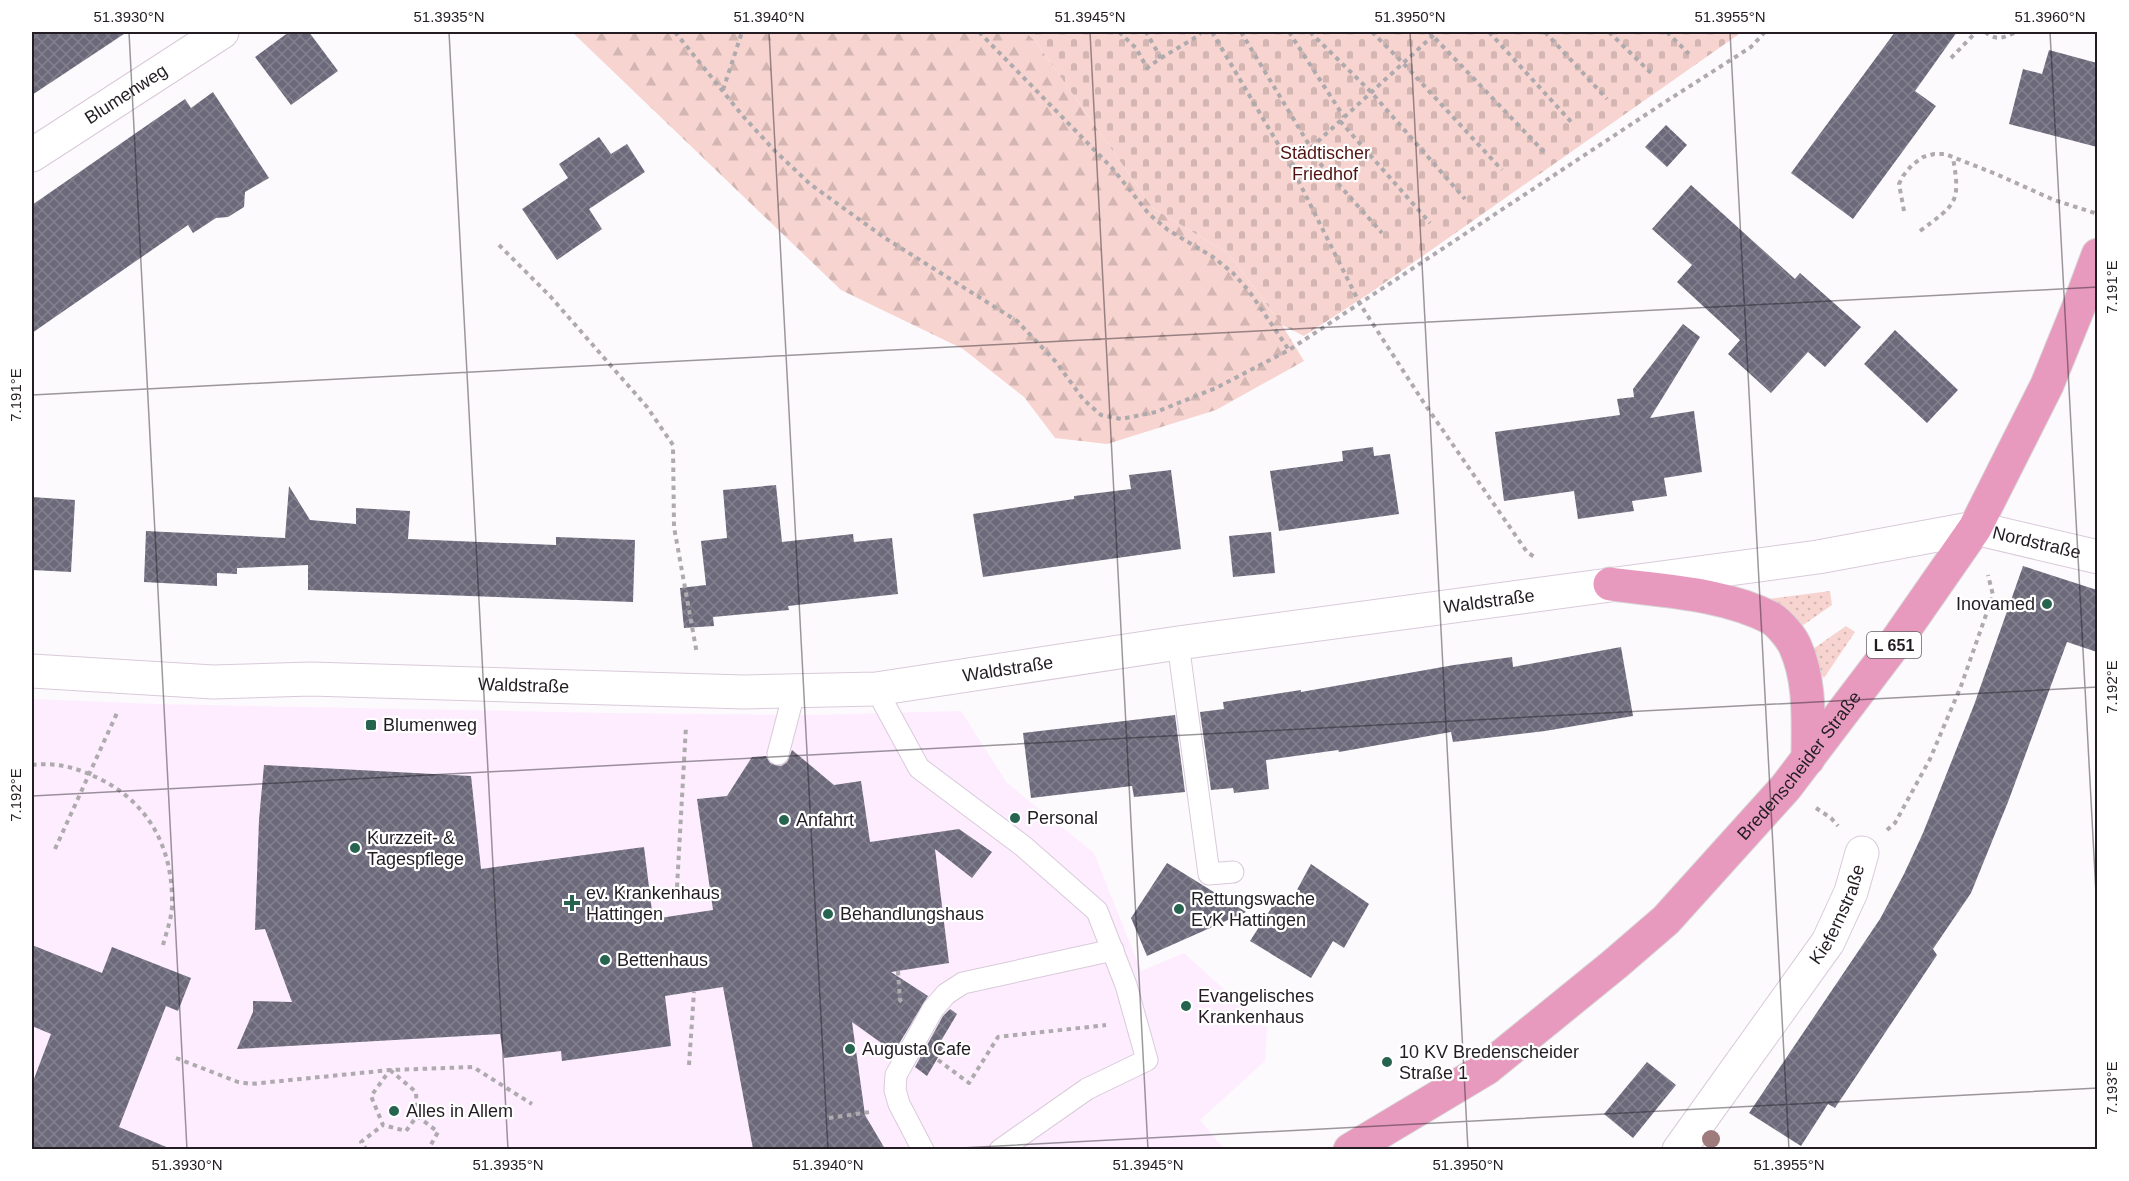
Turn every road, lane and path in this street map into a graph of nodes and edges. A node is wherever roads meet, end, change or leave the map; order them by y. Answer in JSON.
{"nodes":[{"id":1,"x":222,"y":32,"type":"edge"},
{"id":2,"x":675,"y":32,"type":"edge"},
{"id":3,"x":742,"y":32,"type":"edge"},
{"id":4,"x":979,"y":32,"type":"edge"},
{"id":5,"x":1119,"y":32,"type":"edge"},
{"id":6,"x":1146,"y":32,"type":"edge"},
{"id":7,"x":1202,"y":32,"type":"edge"},
{"id":8,"x":1212,"y":32,"type":"edge"},
{"id":9,"x":1241,"y":32,"type":"edge"},
{"id":10,"x":1289,"y":32,"type":"edge"},
{"id":11,"x":1310,"y":32,"type":"edge"},
{"id":12,"x":1372,"y":32,"type":"edge"},
{"id":13,"x":1437,"y":32,"type":"edge"},
{"id":14,"x":1489,"y":32,"type":"edge"},
{"id":15,"x":1545,"y":32,"type":"edge"},
{"id":16,"x":1609,"y":32,"type":"edge"},
{"id":17,"x":1667,"y":32,"type":"edge"},
{"id":18,"x":1765,"y":32,"type":"edge"},
{"id":19,"x":1976,"y":32,"type":"edge"},
{"id":20,"x":1985,"y":32,"type":"edge"},
{"id":21,"x":2017,"y":32,"type":"edge"},
{"id":22,"x":1431,"y":33,"type":"edge"},
{"id":23,"x":1689,"y":54,"type":"dead end"},
{"id":24,"x":1161,"y":58,"type":"junction"},
{"id":25,"x":1951,"y":58,"type":"dead end"},
{"id":26,"x":1403,"y":63,"type":"junction"},
{"id":27,"x":1652,"y":74,"type":"dead end"},
{"id":28,"x":723,"y":90,"type":"junction"},
{"id":29,"x":1371,"y":92,"type":"junction"},
{"id":30,"x":1607,"y":99,"type":"dead end"},
{"id":31,"x":1344,"y":117,"type":"junction"},
{"id":32,"x":1340,"y":121,"type":"junction"},
{"id":33,"x":1574,"y":125,"type":"dead end"},
{"id":34,"x":1310,"y":149,"type":"junction"},
{"id":35,"x":1544,"y":152,"type":"dead end"},
{"id":36,"x":32,"y":155,"type":"edge"},
{"id":37,"x":1953,"y":158,"type":"junction"},
{"id":38,"x":1291,"y":166,"type":"junction"},
{"id":39,"x":1502,"y":170,"type":"dead end"},
{"id":40,"x":1465,"y":199,"type":"dead end"},
{"id":41,"x":1904,"y":211,"type":"dead end"},
{"id":42,"x":2097,"y":214,"type":"edge"},
{"id":43,"x":1430,"y":223,"type":"dead end"},
{"id":44,"x":1920,"y":231,"type":"dead end"},
{"id":45,"x":1382,"y":233,"type":"dead end"},
{"id":46,"x":499,"y":245,"type":"dead end"},
{"id":47,"x":2097,"y":255,"type":"edge"},
{"id":48,"x":1360,"y":304,"type":"junction"},
{"id":49,"x":1289,"y":350,"type":"junction"},
{"id":50,"x":1975,"y":528,"type":"junction"},
{"id":51,"x":2097,"y":557,"type":"edge"},
{"id":52,"x":1594,"y":586,"type":"junction"},
{"id":53,"x":1178,"y":643,"type":"junction"},
{"id":54,"x":32,"y":671,"type":"edge"},
{"id":55,"x":795,"y":689,"type":"junction"},
{"id":56,"x":876,"y":689,"type":"junction"},
{"id":57,"x":696,"y":690,"type":"junction"},
{"id":58,"x":109,"y":731,"type":"dead end"},
{"id":59,"x":778,"y":754,"type":"dead end"},
{"id":60,"x":1808,"y":759,"type":"junction"},
{"id":61,"x":32,"y":765,"type":"edge"},
{"id":62,"x":89,"y":774,"type":"junction"},
{"id":63,"x":1786,"y":787,"type":"junction"},
{"id":64,"x":55,"y":849,"type":"dead end"},
{"id":65,"x":1862,"y":854,"type":"junction"},
{"id":66,"x":1233,"y":872,"type":"dead end"},
{"id":67,"x":677,"y":887,"type":"dead end"},
{"id":68,"x":163,"y":945,"type":"dead end"},
{"id":69,"x":1113,"y":950,"type":"junction"},
{"id":70,"x":694,"y":992,"type":"dead end"},
{"id":71,"x":1094,"y":1026,"type":"dead end"},
{"id":72,"x":176,"y":1058,"type":"dead end"},
{"id":73,"x":689,"y":1065,"type":"dead end"},
{"id":74,"x":951,"y":1069,"type":"dead end"},
{"id":75,"x":390,"y":1070,"type":"junction"},
{"id":76,"x":532,"y":1104,"type":"dead end"},
{"id":77,"x":871,"y":1111,"type":"dead end"},
{"id":78,"x":417,"y":1116,"type":"junction"},
{"id":79,"x":829,"y":1118,"type":"dead end"},
{"id":80,"x":383,"y":1125,"type":"junction"},
{"id":81,"x":367,"y":1149,"type":"edge"},
{"id":82,"x":428,"y":1149,"type":"edge"},
{"id":83,"x":923,"y":1149,"type":"edge"},
{"id":84,"x":1000,"y":1149,"type":"edge"},
{"id":85,"x":1350,"y":1149,"type":"edge"},
{"id":86,"x":1679,"y":1149,"type":"edge"}],
"edges":[{"from":1,"to":36,"type":"street","name":"Blumenweg"},
{"from":2,"to":28,"type":"path"},
{"from":3,"to":28,"type":"path"},
{"from":4,"to":49,"type":"path"},
{"from":5,"to":24,"type":"path"},
{"from":6,"to":24,"type":"path"},
{"from":7,"to":24,"type":"path"},
{"from":8,"to":38,"type":"path"},
{"from":9,"to":34,"type":"path"},
{"from":10,"to":31,"type":"path"},
{"from":11,"to":29,"type":"path"},
{"from":12,"to":26,"type":"path"},
{"from":13,"to":22,"type":"path"},
{"from":14,"to":33,"type":"path"},
{"from":15,"to":30,"type":"path"},
{"from":16,"to":27,"type":"path"},
{"from":17,"to":23,"type":"path"},
{"from":18,"to":48,"type":"path"},
{"from":19,"to":25,"type":"path"},
{"from":20,"to":21,"type":"path"},
{"from":22,"to":26,"type":"path"},
{"from":22,"to":35,"type":"path"},
{"from":26,"to":29,"type":"path"},
{"from":26,"to":39,"type":"path"},
{"from":28,"to":49,"type":"path"},
{"from":29,"to":31,"type":"path"},
{"from":29,"to":40,"type":"path"},
{"from":31,"to":32,"type":"path"},
{"from":32,"to":34,"type":"path"},
{"from":32,"to":43,"type":"path"},
{"from":34,"to":38,"type":"path"},
{"from":34,"to":45,"type":"path"},
{"from":37,"to":41,"type":"path"},
{"from":37,"to":42,"type":"path"},
{"from":37,"to":44,"type":"path"},
{"from":38,"to":48,"type":"path"},
{"from":46,"to":57,"type":"path"},
{"from":47,"to":50,"type":"main road","name":"Bredenscheider Straße","number":"L 651"},
{"from":48,"to":49,"type":"path"},
{"from":48,"to":52,"type":"path"},
{"from":50,"to":51,"type":"street","name":"Nordstraße"},
{"from":50,"to":52,"type":"street","name":"Waldstraße"},
{"from":50,"to":60,"type":"main road","name":"Bredenscheider Straße","number":"L 651"},
{"from":50,"to":65,"type":"path","name":"Kiefernstraße"},
{"from":52,"to":53,"type":"street","name":"Waldstraße"},
{"from":52,"to":60,"type":"main road"},
{"from":53,"to":56,"type":"street","name":"Waldstraße"},
{"from":53,"to":66,"type":"lane"},
{"from":54,"to":57,"type":"street","name":"Waldstraße"},
{"from":55,"to":56,"type":"street","name":"Waldstraße"},
{"from":55,"to":57,"type":"street","name":"Waldstraße"},
{"from":55,"to":59,"type":"lane"},
{"from":56,"to":69,"type":"lane"},
{"from":57,"to":67,"type":"path"},
{"from":58,"to":62,"type":"path"},
{"from":60,"to":63,"type":"main road","name":"Bredenscheider Straße","number":"L 651"},
{"from":61,"to":62,"type":"path"},
{"from":62,"to":64,"type":"path"},
{"from":62,"to":68,"type":"path"},
{"from":63,"to":65,"type":"path"},
{"from":63,"to":85,"type":"main road","name":"Bredenscheider Straße","number":"L 651"},
{"from":65,"to":86,"type":"street","name":"Kiefernstraße"},
{"from":69,"to":83,"type":"lane"},
{"from":69,"to":84,"type":"lane"},
{"from":70,"to":73,"type":"path"},
{"from":71,"to":74,"type":"path"},
{"from":72,"to":75,"type":"path"},
{"from":75,"to":76,"type":"path"},
{"from":75,"to":78,"type":"path"},
{"from":75,"to":80,"type":"path"},
{"from":77,"to":79,"type":"path"},
{"from":78,"to":80,"type":"path"},
{"from":78,"to":82,"type":"path"},
{"from":80,"to":81,"type":"path"}]}
